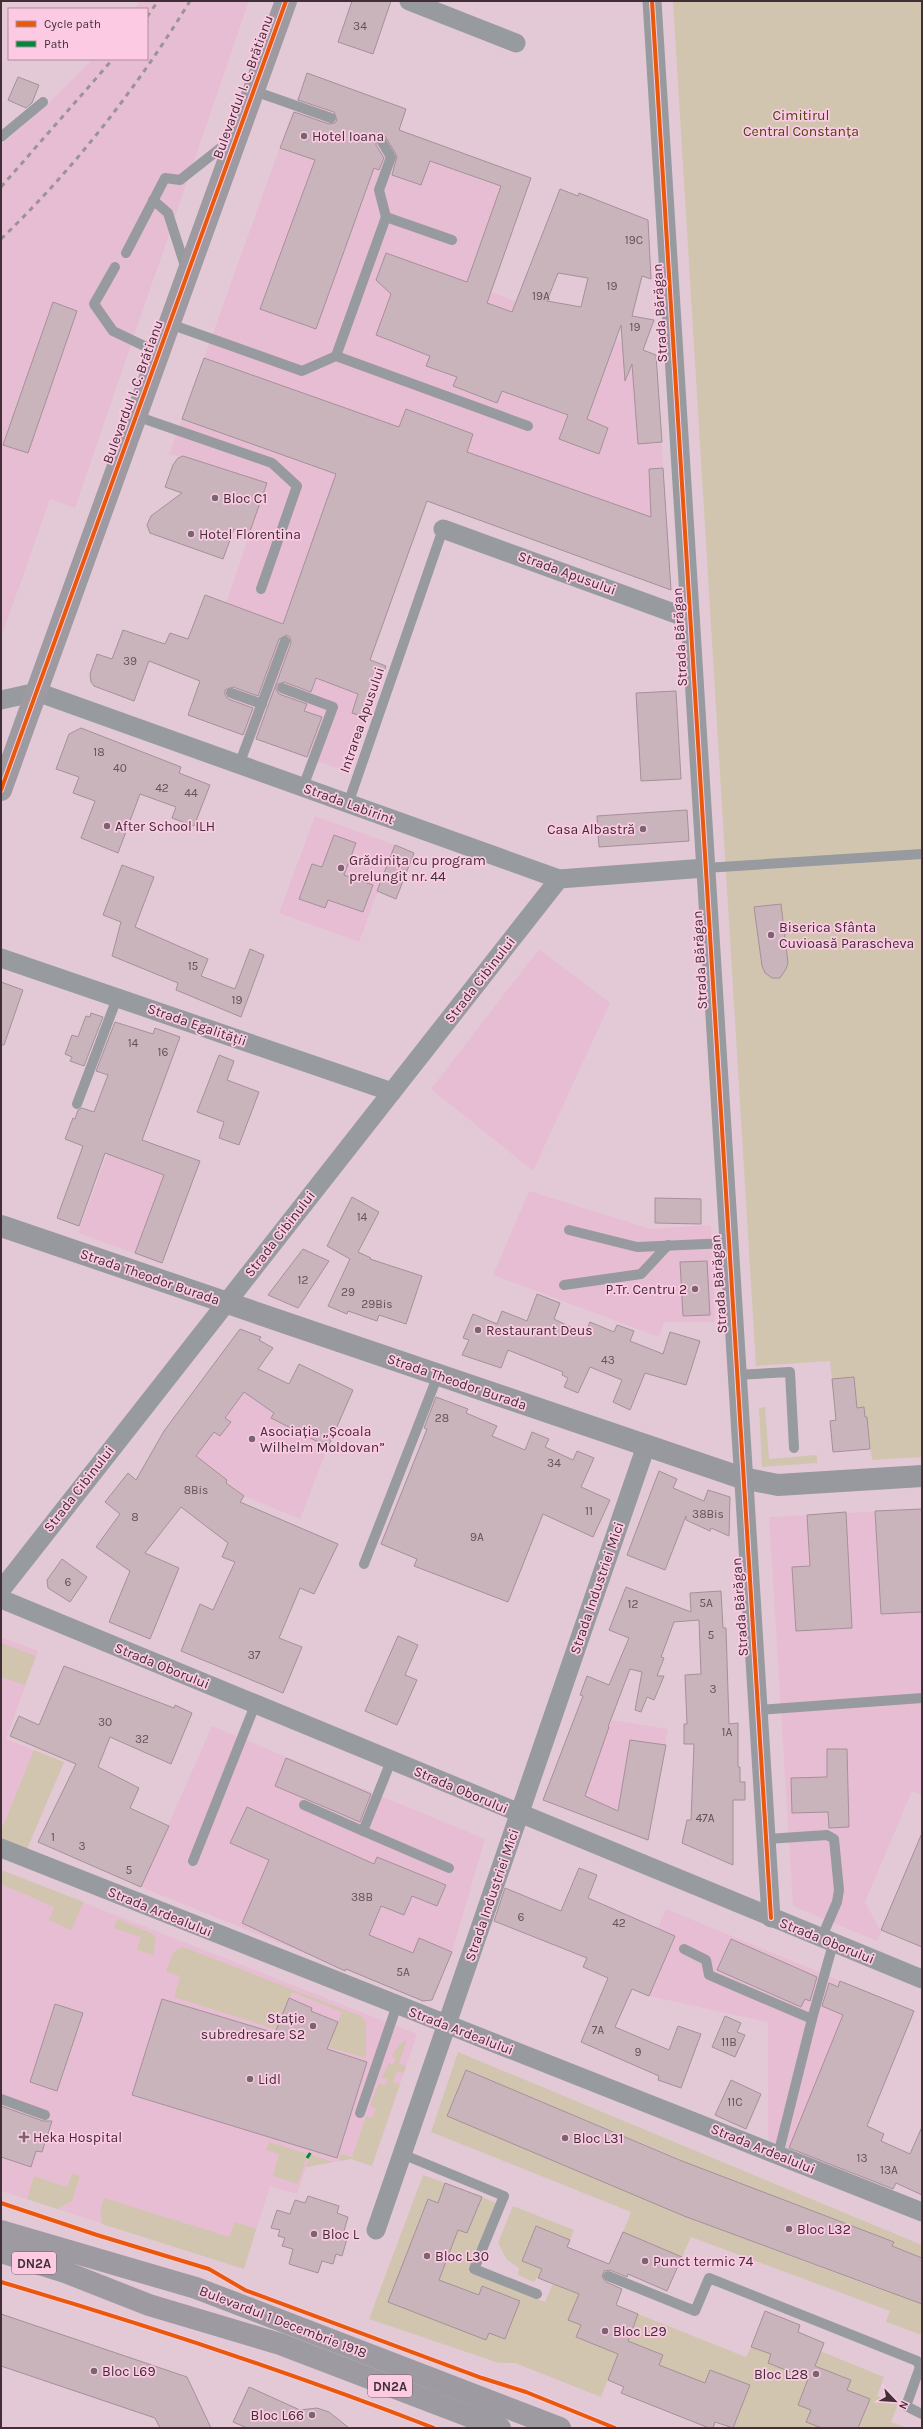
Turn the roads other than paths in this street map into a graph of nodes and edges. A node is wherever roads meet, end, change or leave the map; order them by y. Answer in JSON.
{"nodes":[{"id":1,"x":286,"y":1,"type":"edge"},
{"id":2,"x":409,"y":1,"type":"edge"},
{"id":3,"x":652,"y":1,"type":"edge"},
{"id":4,"x":516,"y":43,"type":"dead end"},
{"id":5,"x":254,"y":91,"type":"junction"},
{"id":6,"x":43,"y":102,"type":"dead end"},
{"id":7,"x":331,"y":118,"type":"dead end"},
{"id":8,"x":238,"y":134,"type":"junction"},
{"id":9,"x":1,"y":137,"type":"edge"},
{"id":10,"x":382,"y":142,"type":"dead end"},
{"id":11,"x":153,"y":200,"type":"junction"},
{"id":12,"x":386,"y":217,"type":"junction"},
{"id":13,"x":452,"y":240,"type":"dead end"},
{"id":14,"x":126,"y":253,"type":"dead end"},
{"id":15,"x":115,"y":267,"type":"dead end"},
{"id":16,"x":188,"y":274,"type":"junction"},
{"id":17,"x":170,"y":324,"type":"junction"},
{"id":18,"x":159,"y":353,"type":"junction"},
{"id":19,"x":336,"y":356,"type":"junction"},
{"id":20,"x":136,"y":416,"type":"junction"},
{"id":21,"x":528,"y":426,"type":"dead end"},
{"id":22,"x":443,"y":529,"type":"joint"},
{"id":23,"x":261,"y":589,"type":"dead end"},
{"id":24,"x":690,"y":619,"type":"junction"},
{"id":25,"x":285,"y":641,"type":"dead end"},
{"id":26,"x":282,"y":688,"type":"dead end"},
{"id":27,"x":37,"y":692,"type":"junction"},
{"id":28,"x":231,"y":693,"type":"dead end"},
{"id":29,"x":1,"y":700,"type":"edge"},
{"id":30,"x":262,"y":704,"type":"junction"},
{"id":31,"x":239,"y":764,"type":"junction"},
{"id":32,"x":303,"y":787,"type":"junction"},
{"id":33,"x":1,"y":790,"type":"edge"},
{"id":34,"x":348,"y":804,"type":"junction"},
{"id":35,"x":922,"y":854,"type":"edge"},
{"id":36,"x":705,"y":868,"type":"junction"},
{"id":37,"x":559,"y":879,"type":"junction"},
{"id":38,"x":1,"y":958,"type":"edge"},
{"id":39,"x":117,"y":998,"type":"junction"},
{"id":40,"x":392,"y":1092,"type":"junction"},
{"id":41,"x":77,"y":1104,"type":"dead end"},
{"id":42,"x":1,"y":1226,"type":"edge"},
{"id":43,"x":569,"y":1230,"type":"dead end"},
{"id":44,"x":728,"y":1243,"type":"junction"},
{"id":45,"x":668,"y":1245,"type":"junction"},
{"id":46,"x":564,"y":1285,"type":"dead end"},
{"id":47,"x":226,"y":1303,"type":"junction"},
{"id":48,"x":438,"y":1375,"type":"junction"},
{"id":49,"x":736,"y":1375,"type":"junction"},
{"id":50,"x":646,"y":1446,"type":"junction"},
{"id":51,"x":794,"y":1448,"type":"dead end"},
{"id":52,"x":922,"y":1476,"type":"edge"},
{"id":53,"x":742,"y":1478,"type":"junction"},
{"id":54,"x":364,"y":1564,"type":"dead end"},
{"id":55,"x":1,"y":1590,"type":"edge"},
{"id":56,"x":1,"y":1599,"type":"edge"},
{"id":57,"x":922,"y":1698,"type":"edge"},
{"id":58,"x":254,"y":1705,"type":"junction"},
{"id":59,"x":758,"y":1710,"type":"junction"},
{"id":60,"x":391,"y":1761,"type":"junction"},
{"id":61,"x":304,"y":1805,"type":"dead end"},
{"id":62,"x":519,"y":1815,"type":"junction"},
{"id":63,"x":363,"y":1831,"type":"junction"},
{"id":64,"x":767,"y":1839,"type":"junction"},
{"id":65,"x":1,"y":1848,"type":"edge"},
{"id":66,"x":193,"y":1861,"type":"dead end"},
{"id":67,"x":449,"y":1868,"type":"dead end"},
{"id":68,"x":771,"y":1918,"type":"junction"},
{"id":69,"x":827,"y":1941,"type":"junction"},
{"id":70,"x":684,"y":1950,"type":"dead end"},
{"id":71,"x":922,"y":1980,"type":"edge"},
{"id":72,"x":397,"y":2005,"type":"junction"},
{"id":73,"x":812,"y":2019,"type":"junction"},
{"id":74,"x":447,"y":2025,"type":"junction"},
{"id":75,"x":1,"y":2099,"type":"edge"},
{"id":76,"x":360,"y":2113,"type":"dead end"},
{"id":77,"x":45,"y":2114,"type":"dead end"},
{"id":78,"x":402,"y":2154,"type":"junction"},
{"id":79,"x":778,"y":2155,"type":"junction"},
{"id":80,"x":922,"y":2212,"type":"edge"},
{"id":81,"x":376,"y":2230,"type":"dead end"},
{"id":82,"x":1,"y":2231,"type":"edge"},
{"id":83,"x":1,"y":2252,"type":"edge"},
{"id":84,"x":608,"y":2276,"type":"dead end"},
{"id":85,"x":537,"y":2294,"type":"dead end"},
{"id":86,"x":922,"y":2414,"type":"edge"},
{"id":87,"x":500,"y":2428,"type":"edge"},
{"id":88,"x":560,"y":2428,"type":"edge"}],
"edges":[{"from":1,"to":5,"type":"main road","name":"Bulevardul I. C. Brătianu"},
{"from":2,"to":4,"type":"street"},
{"from":3,"to":24,"type":"street","name":"Strada Bărăgan"},
{"from":5,"to":7,"type":"lane"},
{"from":5,"to":8,"type":"main road","name":"Bulevardul I. C. Brătianu"},
{"from":6,"to":9,"type":"lane"},
{"from":8,"to":11,"type":"lane"},
{"from":8,"to":16,"type":"main road","name":"Bulevardul I. C. Brătianu"},
{"from":10,"to":12,"type":"lane"},
{"from":11,"to":14,"type":"lane"},
{"from":11,"to":16,"type":"lane"},
{"from":12,"to":13,"type":"lane"},
{"from":12,"to":19,"type":"lane"},
{"from":15,"to":18,"type":"lane"},
{"from":16,"to":17,"type":"main road","name":"Bulevardul I. C. Brătianu"},
{"from":17,"to":18,"type":"main road","name":"Bulevardul I. C. Brătianu"},
{"from":17,"to":19,"type":"lane"},
{"from":18,"to":20,"type":"main road","name":"Bulevardul I. C. Brătianu"},
{"from":19,"to":21,"type":"lane"},
{"from":20,"to":23,"type":"lane"},
{"from":20,"to":27,"type":"main road","name":"Bulevardul I. C. Brătianu"},
{"from":22,"to":24,"type":"street","name":"Strada Apusului"},
{"from":22,"to":34,"type":"lane","name":"Intrarea Apusului"},
{"from":24,"to":36,"type":"street","name":"Strada Bărăgan"},
{"from":25,"to":30,"type":"lane"},
{"from":26,"to":32,"type":"lane"},
{"from":27,"to":29,"type":"street"},
{"from":27,"to":31,"type":"street","name":"Strada Labirint"},
{"from":27,"to":33,"type":"main road","name":"Bulevardul I. C. Brătianu"},
{"from":28,"to":30,"type":"lane"},
{"from":30,"to":31,"type":"lane"},
{"from":31,"to":32,"type":"street","name":"Strada Labirint"},
{"from":32,"to":34,"type":"street","name":"Strada Labirint"},
{"from":34,"to":37,"type":"street","name":"Strada Labirint"},
{"from":35,"to":36,"type":"lane"},
{"from":36,"to":37,"type":"street","name":"Strada Labirint"},
{"from":36,"to":44,"type":"street","name":"Strada Bărăgan"},
{"from":37,"to":40,"type":"street","name":"Strada Cibinului"},
{"from":38,"to":39,"type":"street","name":"Strada Egalității"},
{"from":39,"to":40,"type":"street","name":"Strada Egalității"},
{"from":39,"to":41,"type":"lane"},
{"from":40,"to":47,"type":"street","name":"Strada Cibinului"},
{"from":42,"to":47,"type":"street","name":"Strada Theodor Burada"},
{"from":43,"to":45,"type":"lane"},
{"from":44,"to":45,"type":"lane"},
{"from":44,"to":49,"type":"street","name":"Strada Bărăgan"},
{"from":45,"to":46,"type":"lane"},
{"from":47,"to":48,"type":"street","name":"Strada Theodor Burada"},
{"from":47,"to":55,"type":"street","name":"Strada Cibinului"},
{"from":48,"to":50,"type":"street","name":"Strada Theodor Burada"},
{"from":48,"to":54,"type":"lane"},
{"from":49,"to":51,"type":"lane"},
{"from":49,"to":53,"type":"street","name":"Strada Bărăgan"},
{"from":50,"to":53,"type":"street","name":"Strada Theodor Burada"},
{"from":50,"to":62,"type":"street","name":"Strada Industriei Mici"},
{"from":52,"to":53,"type":"street","name":"Strada Theodor Burada"},
{"from":53,"to":59,"type":"street","name":"Strada Bărăgan"},
{"from":56,"to":58,"type":"street","name":"Strada Oborului"},
{"from":57,"to":59,"type":"lane"},
{"from":58,"to":60,"type":"street","name":"Strada Oborului"},
{"from":58,"to":66,"type":"lane"},
{"from":59,"to":64,"type":"street","name":"Strada Bărăgan"},
{"from":60,"to":62,"type":"street","name":"Strada Oborului"},
{"from":60,"to":63,"type":"lane"},
{"from":61,"to":63,"type":"lane"},
{"from":62,"to":68,"type":"street","name":"Strada Oborului"},
{"from":62,"to":74,"type":"street","name":"Strada Industriei Mici"},
{"from":63,"to":67,"type":"lane"},
{"from":64,"to":68,"type":"street","name":"Strada Bărăgan"},
{"from":64,"to":69,"type":"lane"},
{"from":65,"to":72,"type":"street","name":"Strada Ardealului"},
{"from":68,"to":69,"type":"street","name":"Strada Oborului"},
{"from":69,"to":71,"type":"street","name":"Strada Oborului"},
{"from":69,"to":73,"type":"lane"},
{"from":70,"to":73,"type":"lane"},
{"from":72,"to":74,"type":"street","name":"Strada Ardealului"},
{"from":72,"to":76,"type":"lane"},
{"from":73,"to":79,"type":"lane"},
{"from":74,"to":78,"type":"street","name":"Strada Industriei Mici"},
{"from":74,"to":79,"type":"street","name":"Strada Ardealului"},
{"from":75,"to":77,"type":"lane"},
{"from":78,"to":81,"type":"street","name":"Strada Industriei Mici"},
{"from":78,"to":85,"type":"lane"},
{"from":79,"to":80,"type":"street","name":"Strada Ardealului"},
{"from":82,"to":88,"type":"main road","name":"Bulevardul 1 Decembrie 1918"},
{"from":83,"to":87,"type":"main road","name":"Bulevardul 1 Decembrie 1918","number":"DN2A"},
{"from":84,"to":86,"type":"lane"}]}
